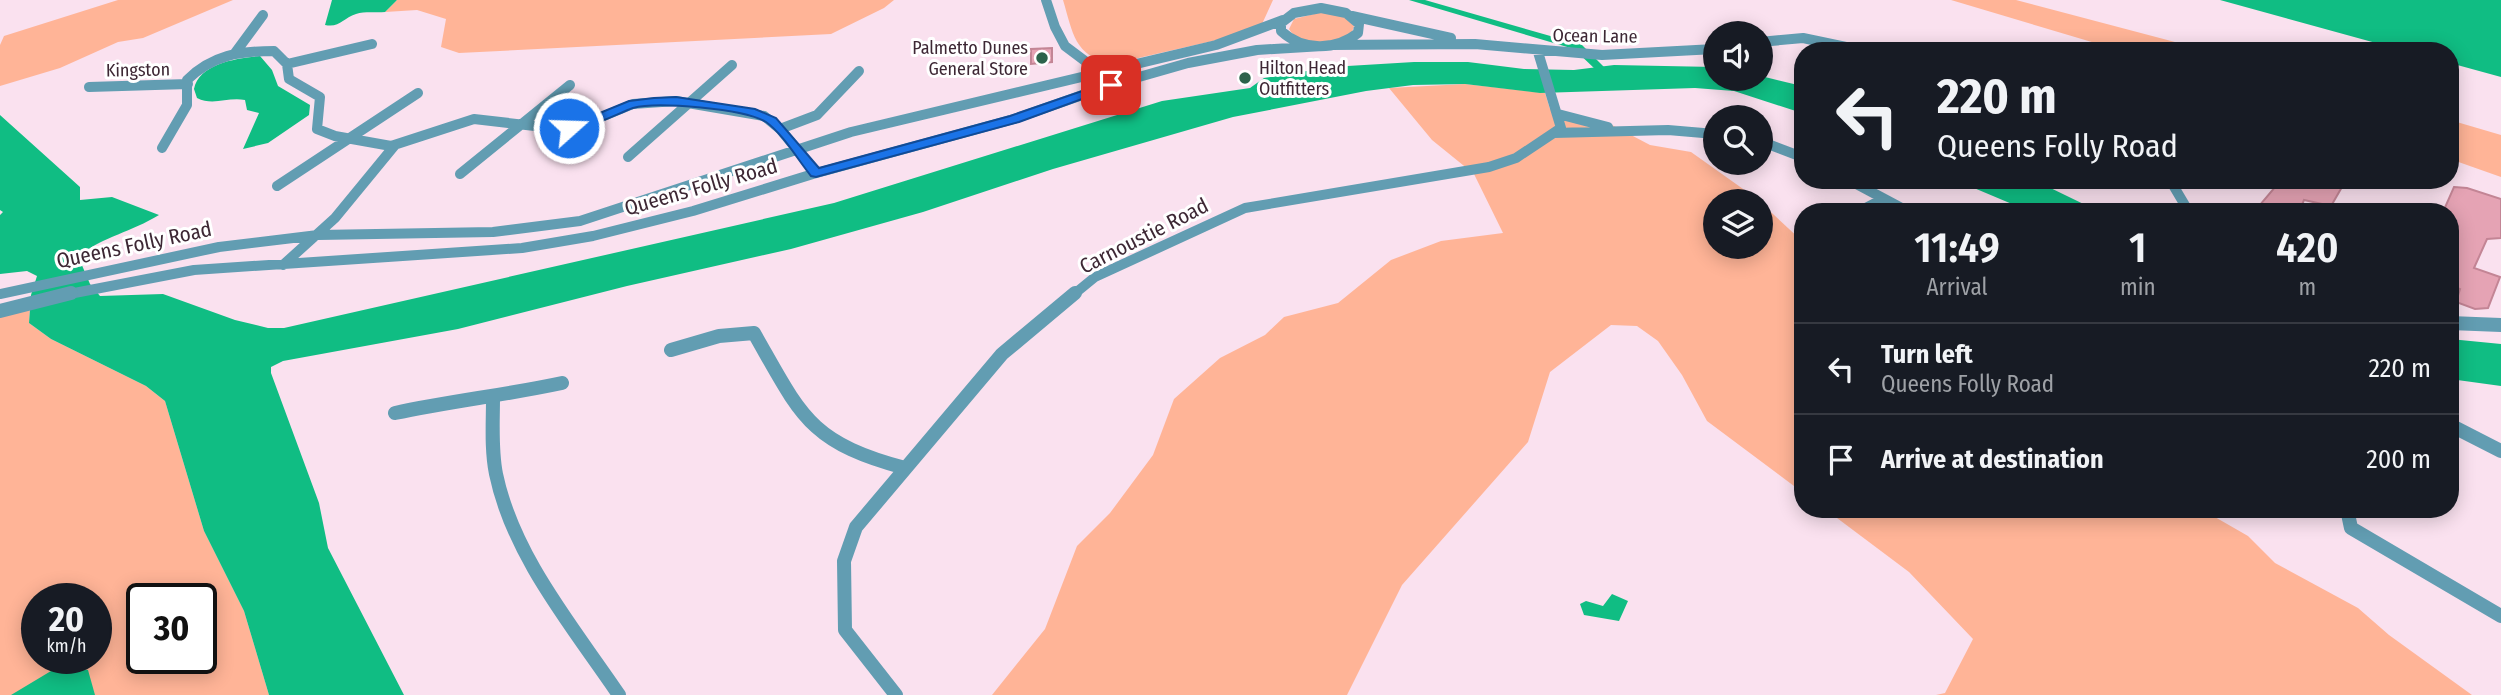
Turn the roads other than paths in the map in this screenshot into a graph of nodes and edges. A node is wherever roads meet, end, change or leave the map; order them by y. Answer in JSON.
{"nodes":[{"id":1,"x":1046,"y":0,"type":"edge"},
{"id":2,"x":1309,"y":0,"type":"edge"},
{"id":3,"x":1292,"y":1,"type":"edge"},
{"id":4,"x":1340,"y":11,"type":"junction"},
{"id":5,"x":263,"y":15,"type":"dead end"},
{"id":6,"x":1351,"y":16,"type":"junction"},
{"id":7,"x":1287,"y":17,"type":"junction"},
{"id":8,"x":1773,"y":41,"type":"edge"},
{"id":9,"x":1822,"y":42,"type":"edge"},
{"id":10,"x":372,"y":44,"type":"dead end"},
{"id":11,"x":1475,"y":44,"type":"junction"},
{"id":12,"x":1327,"y":45,"type":"junction"},
{"id":13,"x":1703,"y":49,"type":"edge"},
{"id":14,"x":1538,"y":52,"type":"junction"},
{"id":15,"x":235,"y":53,"type":"junction"},
{"id":16,"x":286,"y":64,"type":"junction"},
{"id":17,"x":732,"y":65,"type":"dead end"},
{"id":18,"x":859,"y":71,"type":"dead end"},
{"id":19,"x":1102,"y":72,"type":"junction"},
{"id":20,"x":188,"y":84,"type":"junction"},
{"id":21,"x":570,"y":85,"type":"dead end"},
{"id":22,"x":1111,"y":85,"type":"junction"},
{"id":23,"x":89,"y":87,"type":"dead end"},
{"id":24,"x":418,"y":93,"type":"dead end"},
{"id":25,"x":691,"y":103,"type":"junction"},
{"id":26,"x":1558,"y":114,"type":"junction"},
{"id":27,"x":524,"y":125,"type":"junction"},
{"id":28,"x":780,"y":129,"type":"junction"},
{"id":29,"x":1625,"y":131,"type":"junction"},
{"id":30,"x":1554,"y":133,"type":"junction"},
{"id":31,"x":1703,"y":133,"type":"edge"},
{"id":32,"x":346,"y":138,"type":"junction"},
{"id":33,"x":395,"y":145,"type":"junction"},
{"id":34,"x":1773,"y":146,"type":"edge"},
{"id":35,"x":162,"y":148,"type":"dead end"},
{"id":36,"x":796,"y":151,"type":"junction"},
{"id":37,"x":1794,"y":153,"type":"edge"},
{"id":38,"x":628,"y":157,"type":"dead end"},
{"id":39,"x":816,"y":173,"type":"junction"},
{"id":40,"x":460,"y":174,"type":"dead end"},
{"id":41,"x":277,"y":186,"type":"dead end"},
{"id":42,"x":1865,"y":189,"type":"edge"},
{"id":43,"x":1883,"y":199,"type":"junction"},
{"id":44,"x":1875,"y":203,"type":"edge"},
{"id":45,"x":1891,"y":203,"type":"edge"},
{"id":46,"x":318,"y":235,"type":"junction"},
{"id":47,"x":282,"y":265,"type":"junction"},
{"id":48,"x":0,"y":294,"type":"edge"},
{"id":49,"x":0,"y":311,"type":"edge"},
{"id":50,"x":2459,"y":324,"type":"edge"},
{"id":51,"x":2501,"y":326,"type":"edge"},
{"id":52,"x":671,"y":350,"type":"dead end"},
{"id":53,"x":562,"y":383,"type":"dead end"},
{"id":54,"x":493,"y":398,"type":"junction"},
{"id":55,"x":395,"y":413,"type":"dead end"},
{"id":56,"x":2459,"y":430,"type":"edge"},
{"id":57,"x":2501,"y":451,"type":"edge"},
{"id":58,"x":905,"y":468,"type":"junction"},
{"id":59,"x":2349,"y":518,"type":"edge"},
{"id":60,"x":2501,"y":616,"type":"edge"},
{"id":61,"x":619,"y":695,"type":"edge"},
{"id":62,"x":896,"y":695,"type":"edge"}],
"edges":[{"from":1,"to":19,"type":"street"},
{"from":2,"to":4,"type":"street","name":"Ocean Lane"},
{"from":3,"to":7,"type":"street"},
{"from":4,"to":6,"type":"street","name":"Ocean Lane"},
{"from":4,"to":7,"type":"street","name":"Queens Folly Road"},
{"from":5,"to":15,"type":"street"},
{"from":6,"to":11,"type":"street","name":"Ocean Lane"},
{"from":6,"to":12,"type":"street"},
{"from":7,"to":12,"type":"street"},
{"from":7,"to":19,"type":"street","name":"Queens Folly Road"},
{"from":8,"to":9,"type":"street"},
{"from":10,"to":16,"type":"street"},
{"from":11,"to":12,"type":"street","name":"Ocean Lane"},
{"from":11,"to":14,"type":"street","name":"Ocean Lane"},
{"from":12,"to":22,"type":"street","name":"Queens Folly Road"},
{"from":13,"to":14,"type":"street","name":"Ocean Lane"},
{"from":14,"to":26,"type":"street"},
{"from":15,"to":16,"type":"street"},
{"from":15,"to":20,"type":"street"},
{"from":16,"to":32,"type":"street"},
{"from":17,"to":25,"type":"street"},
{"from":18,"to":28,"type":"street"},
{"from":19,"to":22,"type":"street"},
{"from":19,"to":36,"type":"street","name":"Queens Folly Road"},
{"from":20,"to":23,"type":"street","name":"Kingston"},
{"from":20,"to":35,"type":"street"},
{"from":21,"to":27,"type":"street"},
{"from":22,"to":39,"type":"street","name":"Queens Folly Road"},
{"from":24,"to":32,"type":"street"},
{"from":25,"to":27,"type":"street"},
{"from":25,"to":28,"type":"street"},
{"from":25,"to":38,"type":"street"},
{"from":26,"to":29,"type":"street"},
{"from":26,"to":30,"type":"street"},
{"from":27,"to":33,"type":"street"},
{"from":27,"to":40,"type":"street"},
{"from":28,"to":36,"type":"street"},
{"from":29,"to":30,"type":"street"},
{"from":29,"to":31,"type":"street"},
{"from":30,"to":58,"type":"street","name":"Carnoustie Road"},
{"from":32,"to":33,"type":"street"},
{"from":32,"to":41,"type":"street"},
{"from":33,"to":46,"type":"street"},
{"from":34,"to":37,"type":"street"},
{"from":36,"to":39,"type":"street"},
{"from":36,"to":46,"type":"street","name":"Queens Folly Road"},
{"from":39,"to":47,"type":"street","name":"Queens Folly Road"},
{"from":42,"to":43,"type":"street"},
{"from":43,"to":44,"type":"street"},
{"from":43,"to":45,"type":"street"},
{"from":46,"to":47,"type":"street"},
{"from":46,"to":48,"type":"street","name":"Queens Folly Road"},
{"from":47,"to":49,"type":"street","name":"Queens Folly Road"},
{"from":50,"to":51,"type":"street"},
{"from":52,"to":58,"type":"street"},
{"from":53,"to":54,"type":"street"},
{"from":54,"to":55,"type":"street"},
{"from":54,"to":61,"type":"street"},
{"from":56,"to":57,"type":"street"},
{"from":58,"to":62,"type":"street","name":"Carnoustie Road"},
{"from":59,"to":60,"type":"street"}]}
